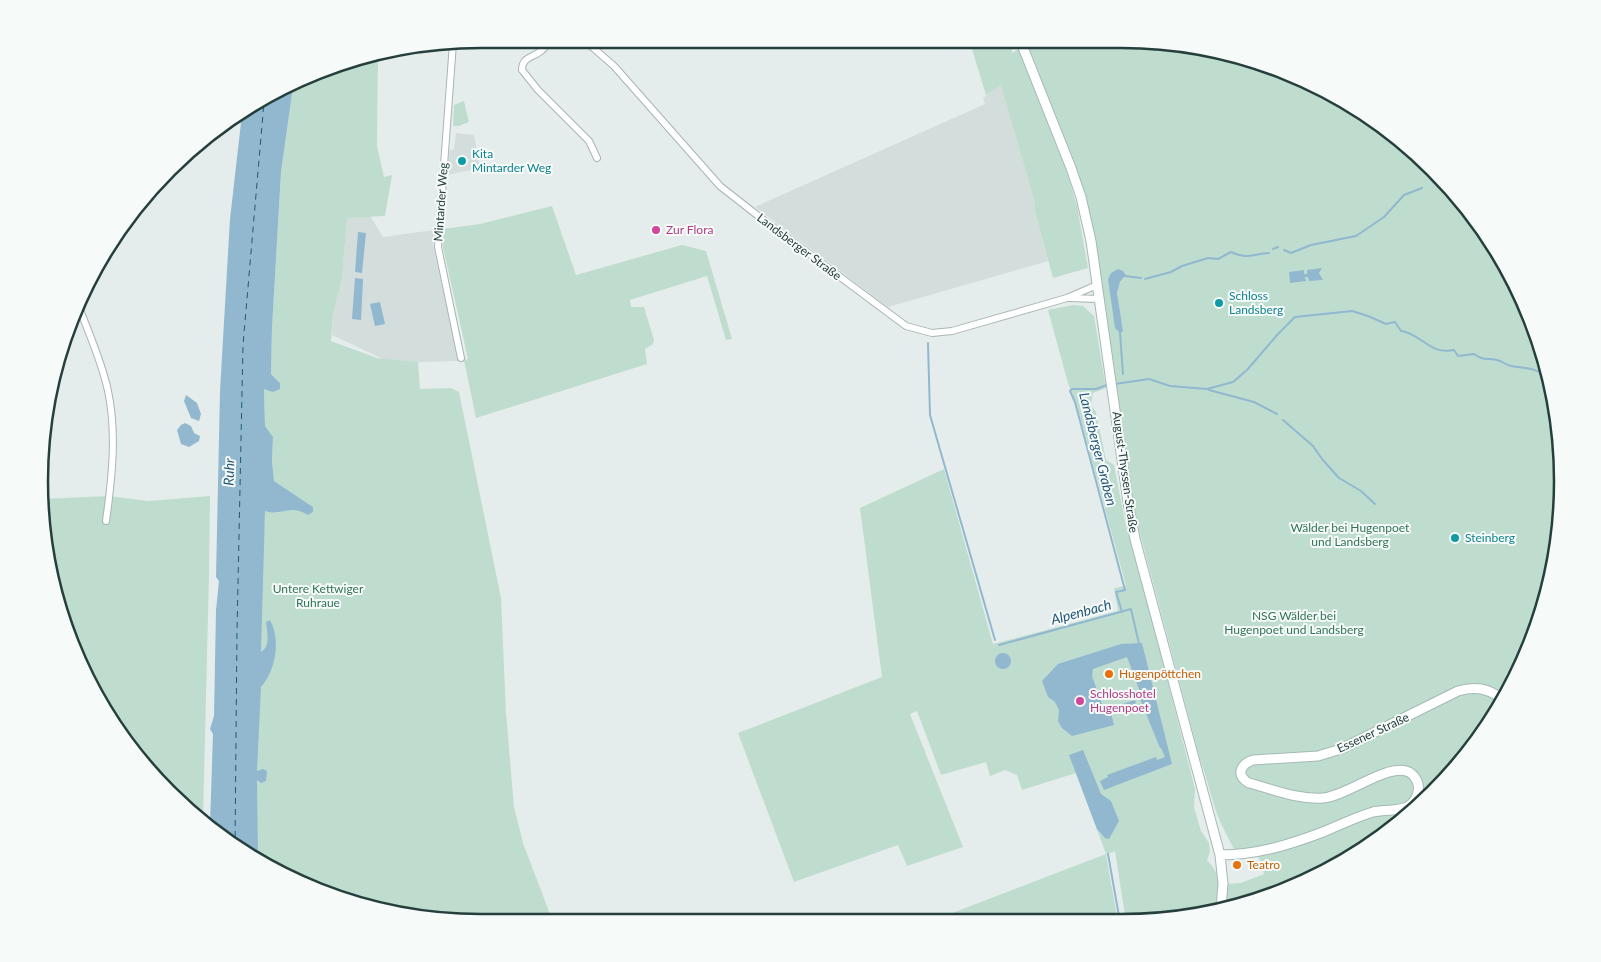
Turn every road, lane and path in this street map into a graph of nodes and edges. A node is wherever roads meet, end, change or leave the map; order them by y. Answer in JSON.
{"nodes":[{"id":1,"x":453,"y":48,"type":"edge"},
{"id":2,"x":545,"y":48,"type":"edge"},
{"id":3,"x":593,"y":48,"type":"edge"},
{"id":4,"x":1023,"y":48,"type":"edge"},
{"id":5,"x":597,"y":158,"type":"dead end"},
{"id":6,"x":1097,"y":285,"type":"junction"},
{"id":7,"x":1067,"y":298,"type":"junction"},
{"id":8,"x":1099,"y":299,"type":"junction"},
{"id":9,"x":81,"y":313,"type":"edge"},
{"id":10,"x":461,"y":358,"type":"dead end"},
{"id":11,"x":106,"y":520,"type":"dead end"},
{"id":12,"x":1497,"y":695,"type":"edge"},
{"id":13,"x":1416,"y":798,"type":"edge"},
{"id":14,"x":1406,"y":807,"type":"edge"},
{"id":15,"x":1220,"y":855,"type":"junction"},
{"id":16,"x":1221,"y":902,"type":"edge"}],
"edges":[{"from":1,"to":10,"type":"street","name":"Mintarder Weg"},
{"from":2,"to":5,"type":"street"},
{"from":3,"to":7,"type":"street","name":"Landsberger Straße"},
{"from":4,"to":6,"type":"main road","name":"August-Thyssen-Straße"},
{"from":6,"to":7,"type":"street","name":"Landsberger Straße"},
{"from":6,"to":8,"type":"main road","name":"August-Thyssen-Straße"},
{"from":7,"to":8,"type":"street","name":"Landsberger Straße"},
{"from":8,"to":15,"type":"main road","name":"August-Thyssen-Straße"},
{"from":9,"to":11,"type":"street"},
{"from":12,"to":13,"type":"main road","name":"Essener Straße"},
{"from":14,"to":15,"type":"main road","name":"Essener Straße"},
{"from":15,"to":16,"type":"main road","name":"August-Thyssen-Straße"}]}
